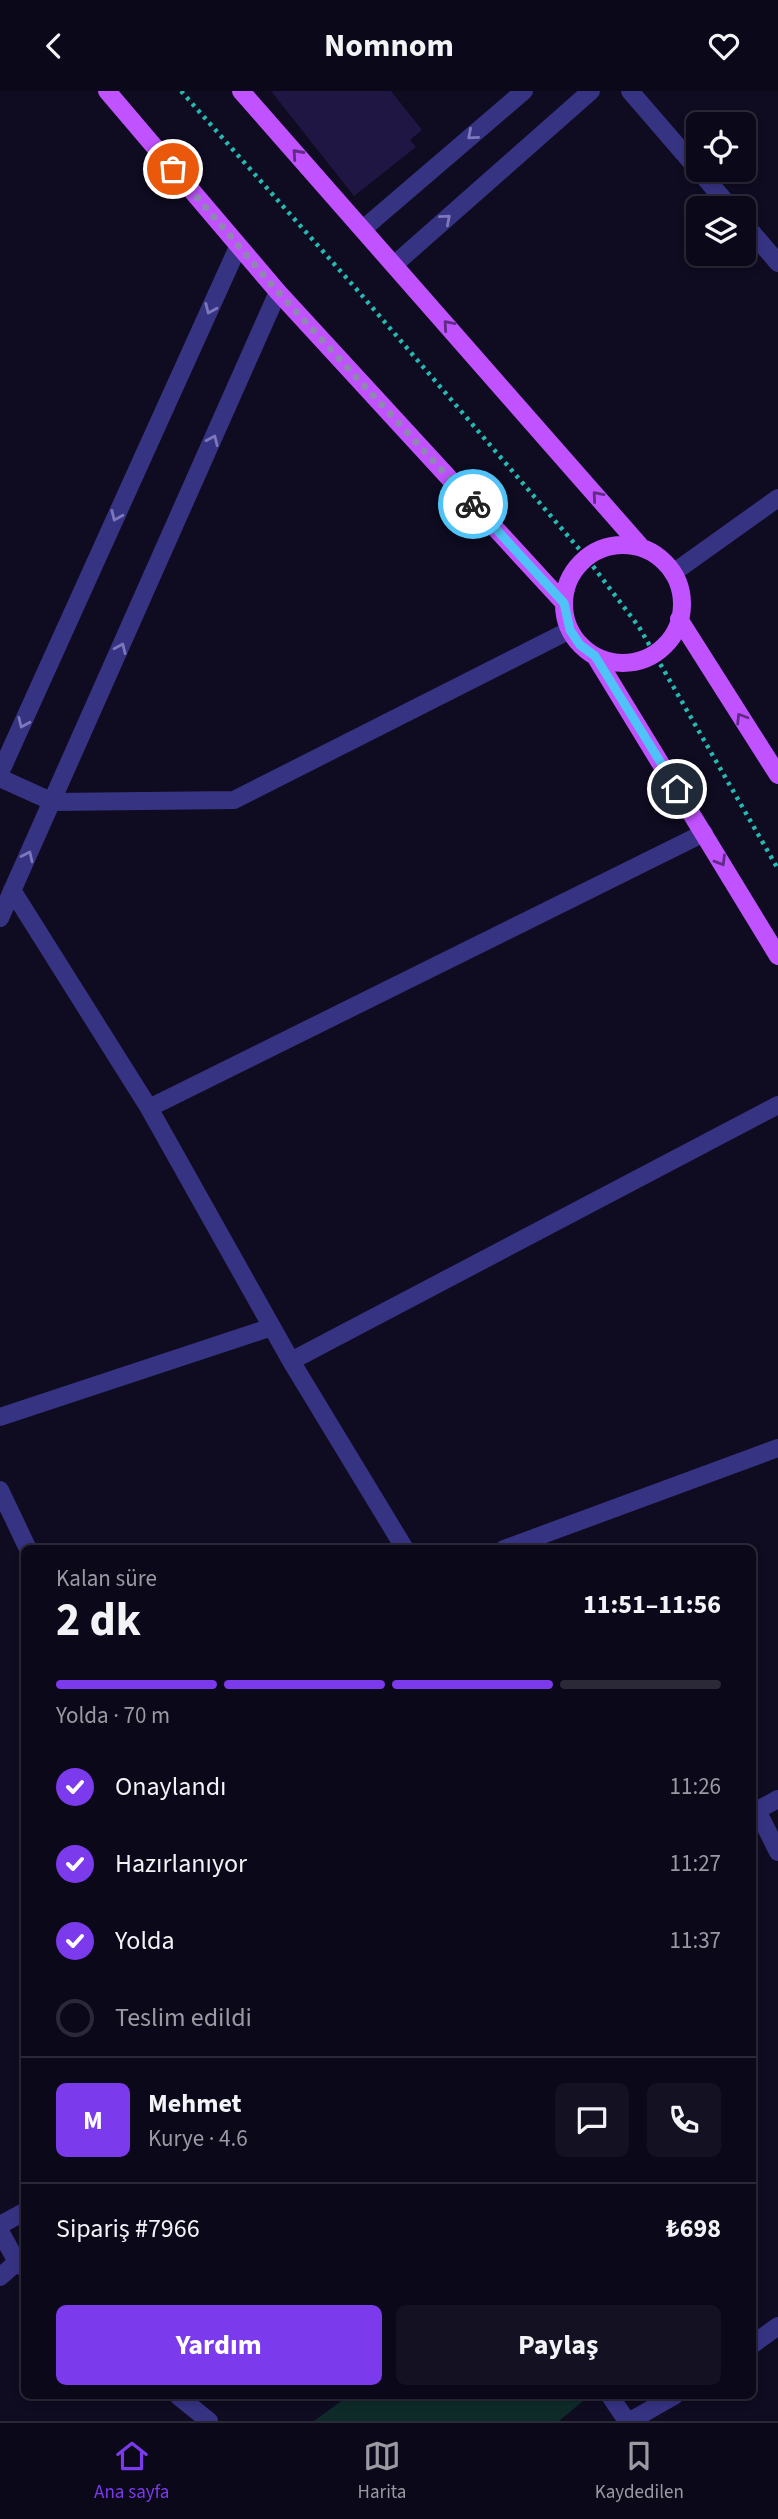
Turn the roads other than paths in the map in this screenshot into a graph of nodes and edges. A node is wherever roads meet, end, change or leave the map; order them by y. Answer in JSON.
{"nodes":[{"id":1,"x":107,"y":91,"type":"edge"},
{"id":2,"x":241,"y":91,"type":"edge"},
{"id":3,"x":524,"y":91,"type":"edge"},
{"id":4,"x":591,"y":91,"type":"edge"},
{"id":5,"x":630,"y":91,"type":"edge"},
{"id":6,"x":721,"y":196,"type":"edge"},
{"id":7,"x":363,"y":229,"type":"junction"},
{"id":8,"x":756,"y":237,"type":"edge"},
{"id":9,"x":238,"y":247,"type":"junction"},
{"id":10,"x":778,"y":263,"type":"edge"},
{"id":11,"x":395,"y":264,"type":"junction"},
{"id":12,"x":278,"y":292,"type":"junction"},
{"id":13,"x":778,"y":498,"type":"edge"},
{"id":14,"x":642,"y":548,"type":"junction"},
{"id":15,"x":673,"y":573,"type":"junction"},
{"id":16,"x":564,"y":603,"type":"junction"},
{"id":17,"x":679,"y":619,"type":"junction"},
{"id":18,"x":570,"y":630,"type":"junction"},
{"id":19,"x":595,"y":656,"type":"junction"},
{"id":20,"x":0,"y":775,"type":"edge"},
{"id":21,"x":778,"y":775,"type":"edge"},
{"id":22,"x":53,"y":802,"type":"junction"},
{"id":23,"x":704,"y":833,"type":"junction"},
{"id":24,"x":12,"y":890,"type":"junction"},
{"id":25,"x":0,"y":918,"type":"edge"},
{"id":26,"x":778,"y":956,"type":"edge"},
{"id":27,"x":778,"y":1105,"type":"edge"},
{"id":28,"x":149,"y":1108,"type":"junction"},
{"id":29,"x":272,"y":1327,"type":"junction"},
{"id":30,"x":291,"y":1361,"type":"junction"},
{"id":31,"x":0,"y":1417,"type":"edge"},
{"id":32,"x":778,"y":1448,"type":"edge"},
{"id":33,"x":0,"y":1490,"type":"edge"},
{"id":34,"x":26,"y":1545,"type":"edge"},
{"id":35,"x":403,"y":1545,"type":"edge"},
{"id":36,"x":515,"y":1545,"type":"edge"},
{"id":37,"x":778,"y":1799,"type":"edge"},
{"id":38,"x":756,"y":1811,"type":"edge"},
{"id":39,"x":756,"y":1814,"type":"edge"},
{"id":40,"x":778,"y":1852,"type":"edge"},
{"id":41,"x":21,"y":2214,"type":"edge"},
{"id":42,"x":0,"y":2225,"type":"edge"},
{"id":43,"x":0,"y":2231,"type":"edge"},
{"id":44,"x":21,"y":2265,"type":"edge"},
{"id":45,"x":0,"y":2277,"type":"edge"},
{"id":46,"x":778,"y":2326,"type":"edge"},
{"id":47,"x":756,"y":2342,"type":"edge"},
{"id":48,"x":182,"y":2399,"type":"edge"},
{"id":49,"x":612,"y":2399,"type":"edge"},
{"id":50,"x":668,"y":2399,"type":"edge"},
{"id":51,"x":209,"y":2421,"type":"edge"},
{"id":52,"x":628,"y":2421,"type":"edge"}],
"edges":[{"from":1,"to":9,"type":"main road"},
{"from":7,"to":2,"type":"main road","one_way":true},
{"from":3,"to":7,"type":"street","one_way":true},
{"from":11,"to":4,"type":"street","one_way":true},
{"from":5,"to":6,"type":"street"},
{"from":7,"to":11,"type":"main road"},
{"from":8,"to":10,"type":"street"},
{"from":9,"to":12,"type":"main road"},
{"from":9,"to":20,"type":"street","one_way":true},
{"from":14,"to":11,"type":"main road","one_way":true},
{"from":12,"to":16,"type":"main road"},
{"from":22,"to":12,"type":"street","one_way":true},
{"from":13,"to":15,"type":"street"},
{"from":14,"to":15,"type":"main road"},
{"from":14,"to":16,"type":"main road"},
{"from":15,"to":17,"type":"main road"},
{"from":16,"to":18,"type":"main road"},
{"from":17,"to":19,"type":"main road"},
{"from":21,"to":17,"type":"main road","one_way":true},
{"from":18,"to":19,"type":"main road"},
{"from":18,"to":22,"type":"street"},
{"from":19,"to":23,"type":"main road"},
{"from":20,"to":22,"type":"street"},
{"from":24,"to":22,"type":"street","one_way":true},
{"from":23,"to":26,"type":"main road","one_way":true},
{"from":23,"to":28,"type":"street"},
{"from":24,"to":25,"type":"street"},
{"from":24,"to":28,"type":"street"},
{"from":27,"to":30,"type":"street"},
{"from":28,"to":29,"type":"street"},
{"from":29,"to":30,"type":"street"},
{"from":29,"to":31,"type":"street"},
{"from":30,"to":35,"type":"street"},
{"from":32,"to":36,"type":"street"},
{"from":33,"to":34,"type":"street"},
{"from":37,"to":38,"type":"street"},
{"from":39,"to":40,"type":"street"},
{"from":41,"to":42,"type":"street"},
{"from":43,"to":44,"type":"street"},
{"from":44,"to":45,"type":"street"},
{"from":46,"to":47,"type":"street"},
{"from":48,"to":51,"type":"street"},
{"from":49,"to":52,"type":"street"},
{"from":50,"to":52,"type":"street"}]}
